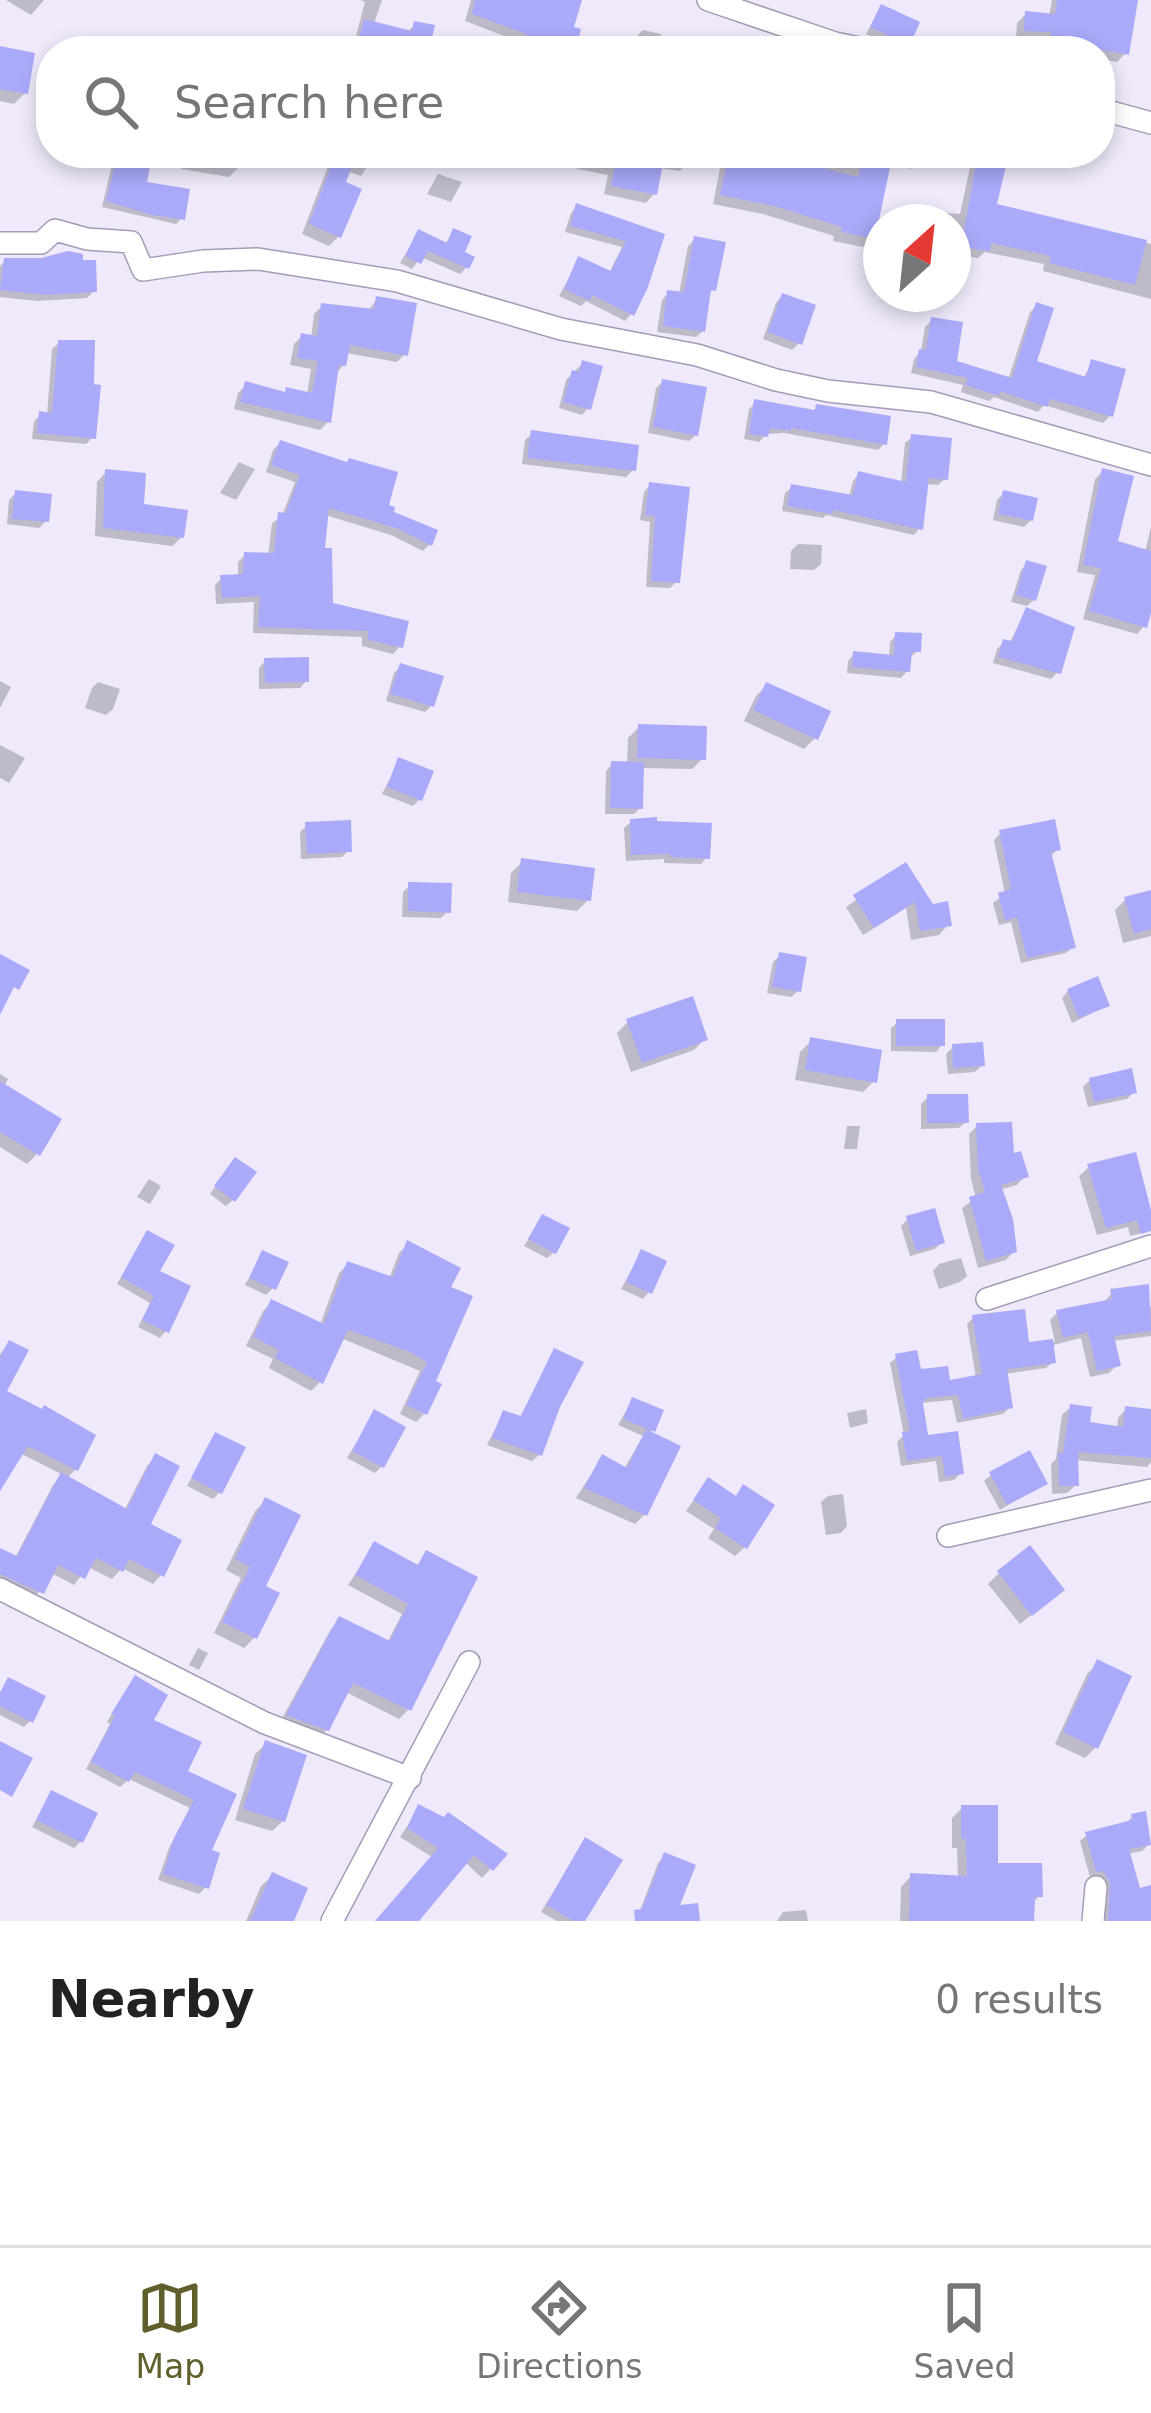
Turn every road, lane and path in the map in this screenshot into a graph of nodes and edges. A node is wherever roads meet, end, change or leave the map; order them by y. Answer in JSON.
{"nodes":[{"id":1,"x":708,"y":0,"type":"edge"},
{"id":2,"x":814,"y":36,"type":"edge"},
{"id":3,"x":1115,"y":114,"type":"edge"},
{"id":4,"x":1151,"y":123,"type":"edge"},
{"id":5,"x":0,"y":243,"type":"edge"},
{"id":6,"x":1151,"y":465,"type":"edge"},
{"id":7,"x":1151,"y":1246,"type":"edge"},
{"id":8,"x":987,"y":1299,"type":"dead end"},
{"id":9,"x":1151,"y":1490,"type":"edge"},
{"id":10,"x":948,"y":1536,"type":"dead end"},
{"id":11,"x":0,"y":1589,"type":"edge"},
{"id":12,"x":469,"y":1662,"type":"dead end"},
{"id":13,"x":410,"y":1778,"type":"junction"},
{"id":14,"x":1096,"y":1887,"type":"dead end"},
{"id":15,"x":332,"y":1921,"type":"edge"},
{"id":16,"x":1093,"y":1921,"type":"edge"}],
"edges":[{"from":1,"to":2,"type":"street"},
{"from":3,"to":4,"type":"street"},
{"from":5,"to":6,"type":"street"},
{"from":7,"to":8,"type":"street"},
{"from":9,"to":10,"type":"street"},
{"from":11,"to":13,"type":"street"},
{"from":12,"to":13,"type":"street"},
{"from":13,"to":15,"type":"street"},
{"from":14,"to":16,"type":"street"}]}
